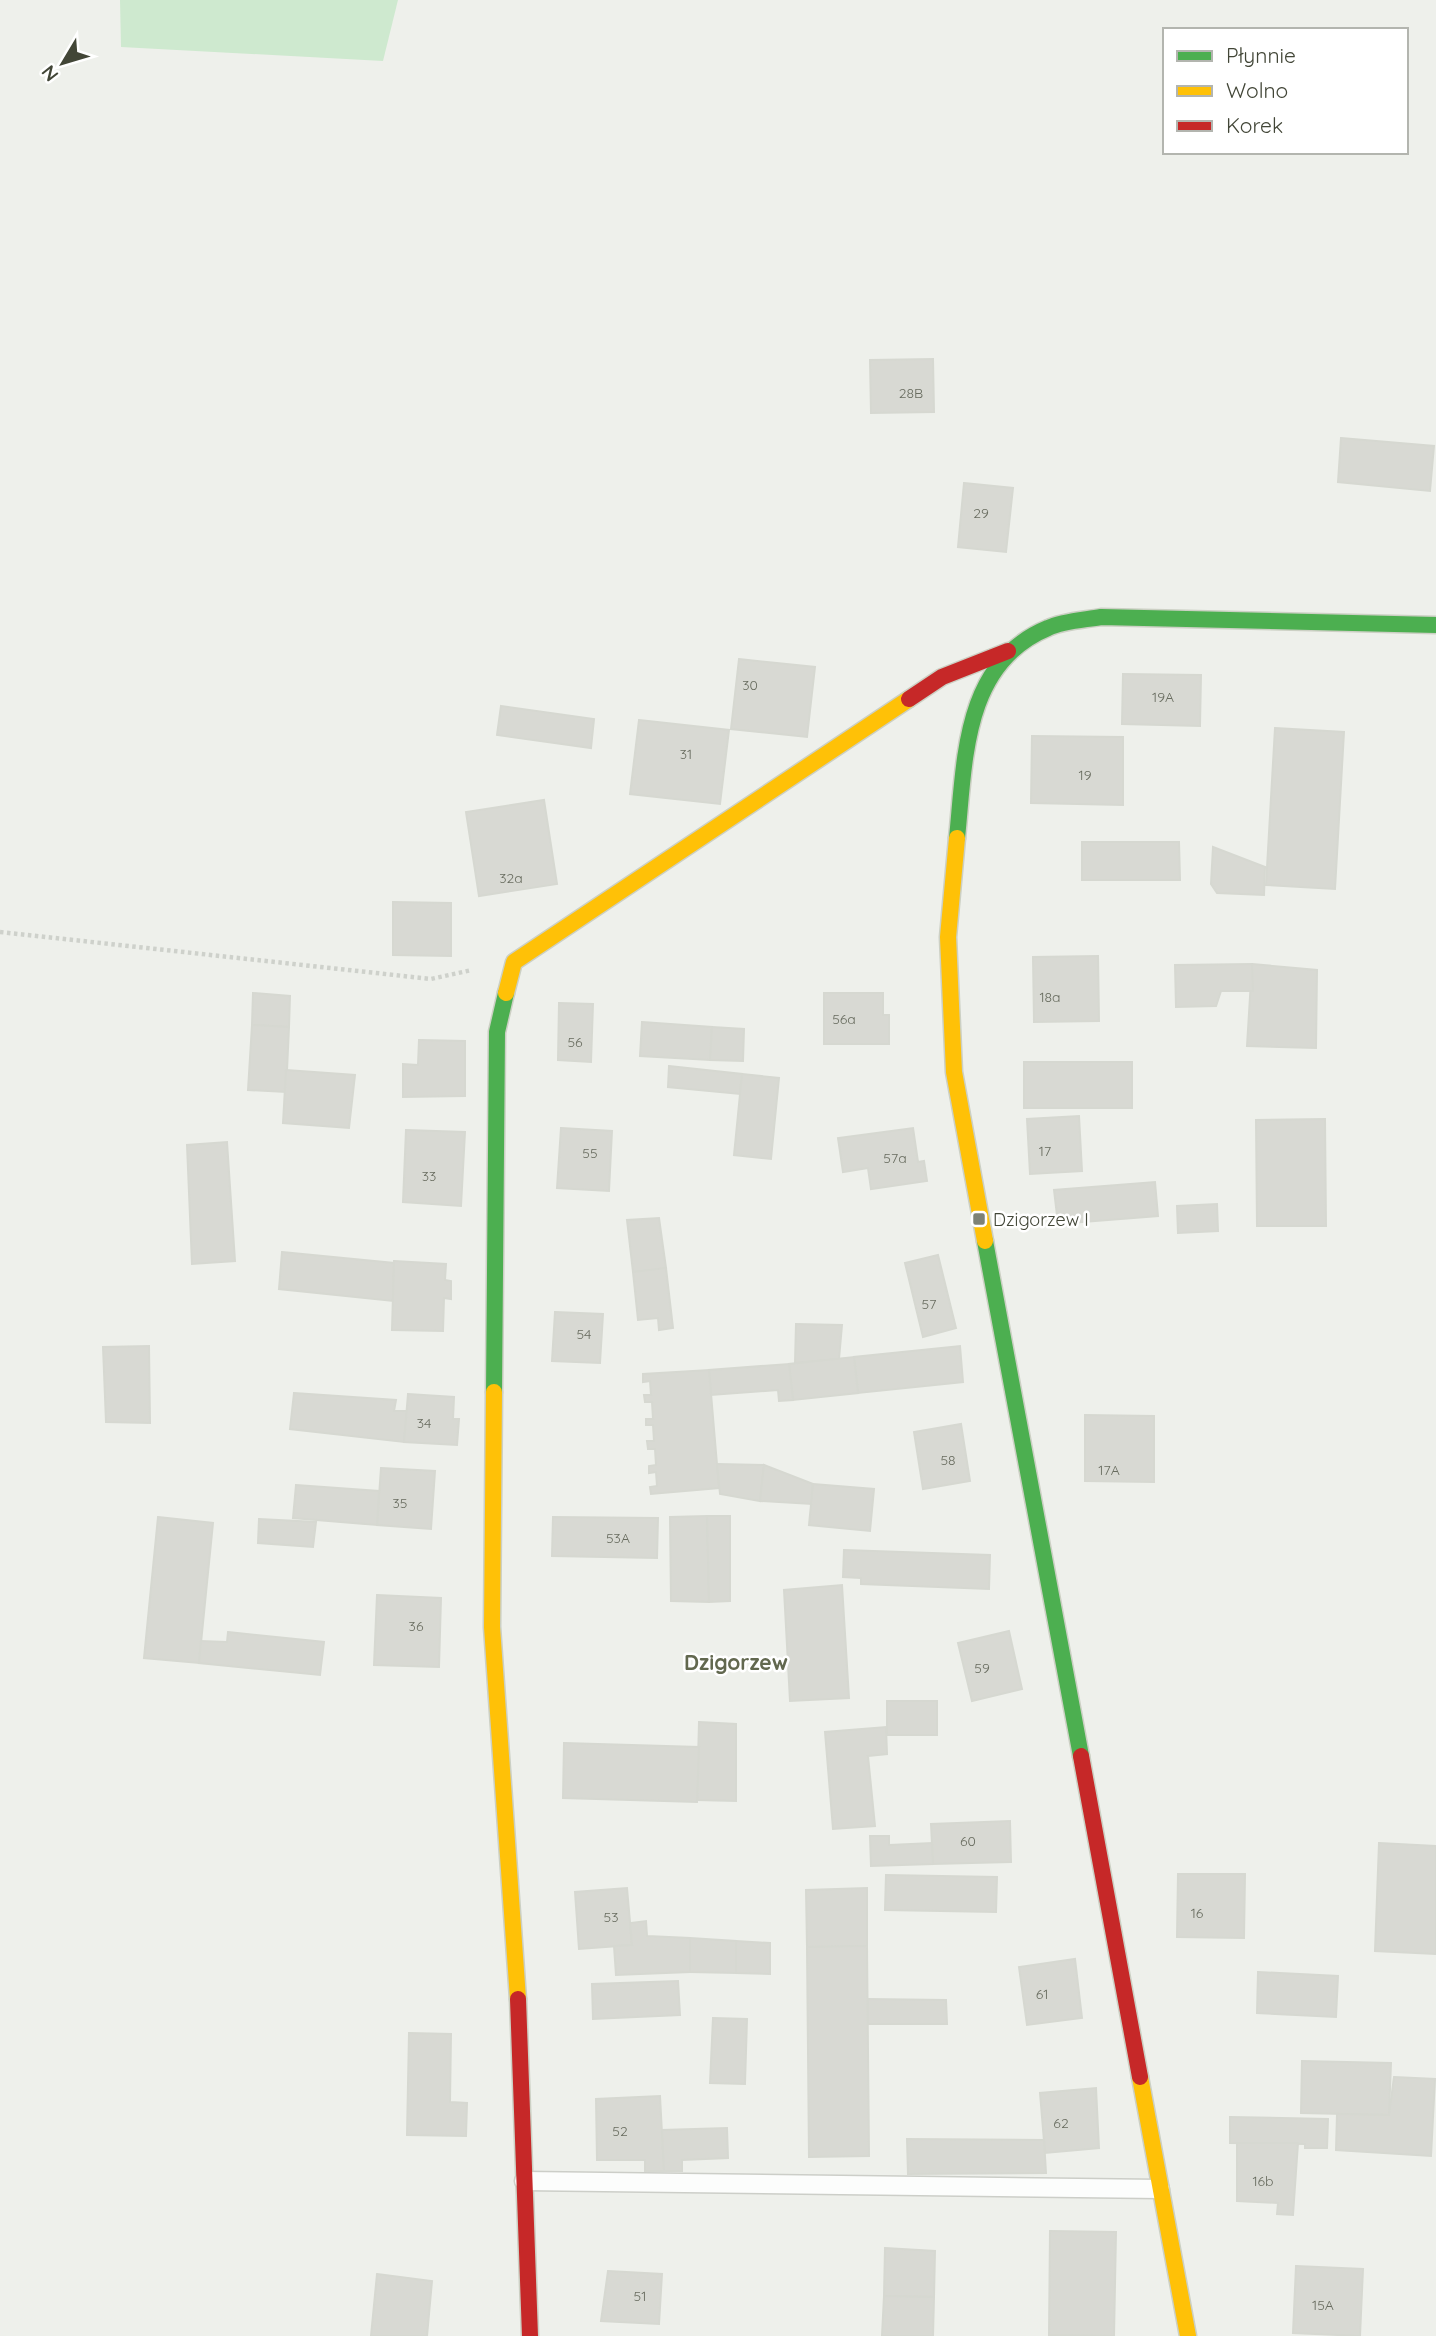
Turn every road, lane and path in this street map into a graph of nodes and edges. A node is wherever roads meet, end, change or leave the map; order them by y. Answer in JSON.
{"nodes":[{"id":1,"x":1436,"y":625,"type":"edge"},
{"id":2,"x":1008,"y":651,"type":"junction"},
{"id":3,"x":0,"y":932,"type":"edge"},
{"id":4,"x":514,"y":962,"type":"junction"},
{"id":5,"x":524,"y":2181,"type":"junction"},
{"id":6,"x":1160,"y":2189,"type":"junction"},
{"id":7,"x":530,"y":2336,"type":"edge"},
{"id":8,"x":1188,"y":2336,"type":"edge"}],
"edges":[{"from":1,"to":2,"type":"street"},
{"from":2,"to":4,"type":"street"},
{"from":2,"to":6,"type":"street"},
{"from":3,"to":4,"type":"path"},
{"from":4,"to":5,"type":"street"},
{"from":5,"to":6,"type":"lane"},
{"from":5,"to":7,"type":"street"},
{"from":6,"to":8,"type":"street"}]}
